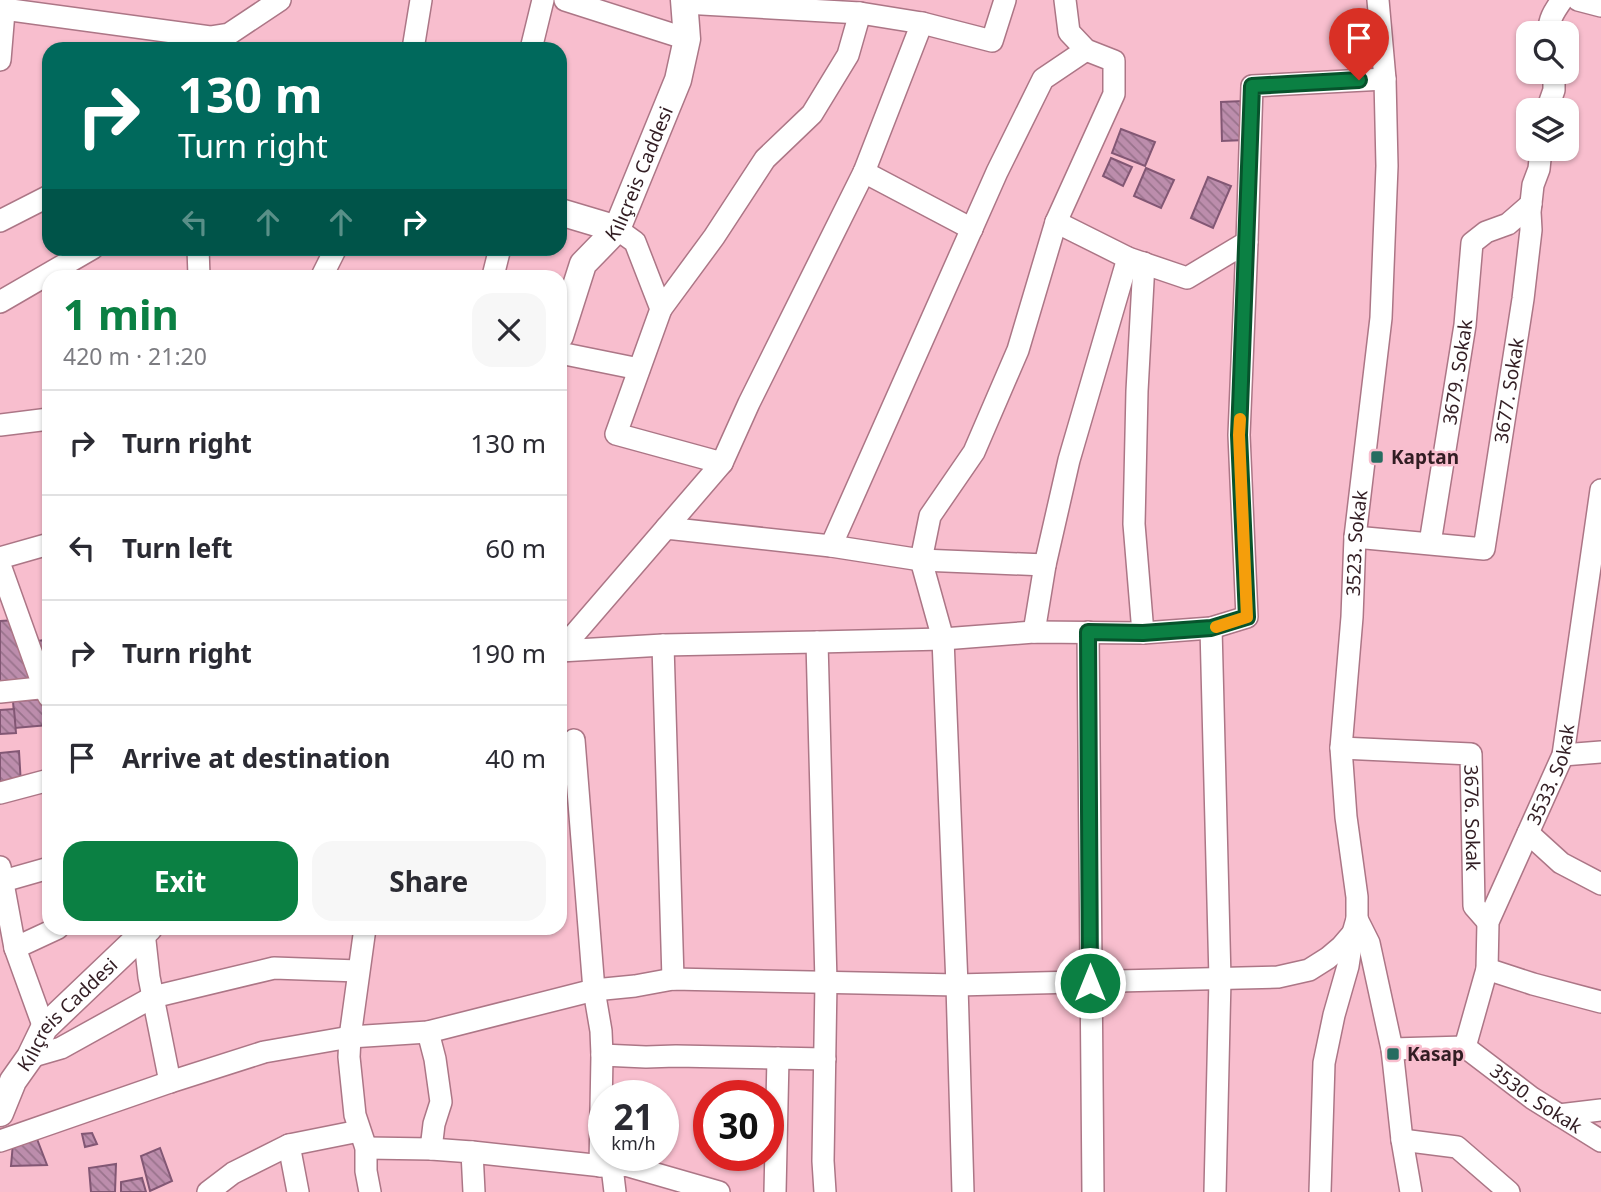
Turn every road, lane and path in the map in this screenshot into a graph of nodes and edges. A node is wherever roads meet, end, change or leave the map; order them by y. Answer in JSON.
{"nodes":[{"id":1,"x":280,"y":0,"type":"edge"},
{"id":2,"x":421,"y":0,"type":"edge"},
{"id":3,"x":543,"y":0,"type":"edge"},
{"id":4,"x":565,"y":0,"type":"edge"},
{"id":5,"x":1005,"y":0,"type":"edge"},
{"id":6,"x":1065,"y":0,"type":"edge"},
{"id":7,"x":1378,"y":0,"type":"edge"},
{"id":8,"x":1562,"y":0,"type":"edge"},
{"id":9,"x":684,"y":1,"type":"edge"},
{"id":10,"x":4,"y":5,"type":"edge"},
{"id":11,"x":860,"y":13,"type":"junction"},
{"id":12,"x":1551,"y":21,"type":"edge"},
{"id":13,"x":922,"y":23,"type":"junction"},
{"id":14,"x":687,"y":39,"type":"junction"},
{"id":15,"x":414,"y":42,"type":"edge"},
{"id":16,"x":533,"y":42,"type":"edge"},
{"id":17,"x":1086,"y":50,"type":"junction"},
{"id":18,"x":0,"y":60,"type":"edge"},
{"id":19,"x":1385,"y":79,"type":"junction"},
{"id":20,"x":1540,"y":161,"type":"edge"},
{"id":21,"x":864,"y":172,"type":"junction"},
{"id":22,"x":42,"y":200,"type":"edge"},
{"id":23,"x":1531,"y":204,"type":"junction"},
{"id":24,"x":567,"y":214,"type":"edge"},
{"id":25,"x":0,"y":221,"type":"edge"},
{"id":26,"x":1055,"y":222,"type":"junction"},
{"id":27,"x":617,"y":229,"type":"junction"},
{"id":28,"x":972,"y":229,"type":"junction"},
{"id":29,"x":1247,"y":242,"type":"junction"},
{"id":30,"x":79,"y":256,"type":"edge"},
{"id":31,"x":1136,"y":261,"type":"junction"},
{"id":32,"x":55,"y":270,"type":"edge"},
{"id":33,"x":42,"y":278,"type":"edge"},
{"id":34,"x":0,"y":302,"type":"edge"},
{"id":35,"x":661,"y":309,"type":"junction"},
{"id":36,"x":567,"y":313,"type":"edge"},
{"id":37,"x":567,"y":354,"type":"edge"},
{"id":38,"x":639,"y":369,"type":"junction"},
{"id":39,"x":42,"y":420,"type":"edge"},
{"id":40,"x":0,"y":425,"type":"edge"},
{"id":41,"x":722,"y":463,"type":"junction"},
{"id":42,"x":1601,"y":490,"type":"edge"},
{"id":43,"x":666,"y":528,"type":"junction"},
{"id":44,"x":1356,"y":537,"type":"junction"},
{"id":45,"x":1430,"y":543,"type":"junction"},
{"id":46,"x":42,"y":546,"type":"edge"},
{"id":47,"x":831,"y":546,"type":"junction"},
{"id":48,"x":0,"y":558,"type":"edge"},
{"id":49,"x":921,"y":560,"type":"junction"},
{"id":50,"x":0,"y":565,"type":"edge"},
{"id":51,"x":1045,"y":565,"type":"junction"},
{"id":52,"x":1595,"y":583,"type":"edge"},
{"id":53,"x":1211,"y":628,"type":"junction"},
{"id":54,"x":1034,"y":632,"type":"junction"},
{"id":55,"x":1088,"y":632,"type":"junction"},
{"id":56,"x":1143,"y":633,"type":"junction"},
{"id":57,"x":943,"y":639,"type":"junction"},
{"id":58,"x":817,"y":642,"type":"junction"},
{"id":59,"x":567,"y":643,"type":"edge"},
{"id":60,"x":663,"y":645,"type":"junction"},
{"id":61,"x":567,"y":651,"type":"edge"},
{"id":62,"x":42,"y":677,"type":"edge"},
{"id":63,"x":42,"y":690,"type":"edge"},
{"id":64,"x":0,"y":692,"type":"edge"},
{"id":65,"x":574,"y":740,"type":"dead end"},
{"id":66,"x":1341,"y":748,"type":"junction"},
{"id":67,"x":1601,"y":752,"type":"edge"},
{"id":68,"x":1563,"y":755,"type":"junction"},
{"id":69,"x":42,"y":782,"type":"edge"},
{"id":70,"x":0,"y":793,"type":"edge"},
{"id":71,"x":1528,"y":833,"type":"junction"},
{"id":72,"x":42,"y":869,"type":"edge"},
{"id":73,"x":1,"y":877,"type":"edge"},
{"id":74,"x":1601,"y":884,"type":"edge"},
{"id":75,"x":1488,"y":922,"type":"junction"},
{"id":76,"x":1355,"y":926,"type":"junction"},
{"id":77,"x":42,"y":931,"type":"edge"},
{"id":78,"x":139,"y":935,"type":"edge"},
{"id":79,"x":145,"y":935,"type":"edge"},
{"id":80,"x":364,"y":935,"type":"edge"},
{"id":81,"x":9,"y":937,"type":"edge"},
{"id":82,"x":1488,"y":969,"type":"junction"},
{"id":83,"x":358,"y":971,"type":"junction"},
{"id":84,"x":673,"y":979,"type":"junction"},
{"id":85,"x":1220,"y":979,"type":"junction"},
{"id":86,"x":826,"y":982,"type":"junction"},
{"id":87,"x":1090,"y":983,"type":"junction"},
{"id":88,"x":957,"y":985,"type":"junction"},
{"id":89,"x":594,"y":990,"type":"junction"},
{"id":90,"x":153,"y":997,"type":"junction"},
{"id":91,"x":1601,"y":1002,"type":"edge"},
{"id":92,"x":44,"y":1028,"type":"junction"},
{"id":93,"x":428,"y":1032,"type":"junction"},
{"id":94,"x":350,"y":1037,"type":"junction"},
{"id":95,"x":1465,"y":1047,"type":"junction"},
{"id":96,"x":1392,"y":1049,"type":"junction"},
{"id":97,"x":602,"y":1055,"type":"junction"},
{"id":98,"x":30,"y":1057,"type":"junction"},
{"id":99,"x":778,"y":1058,"type":"junction"},
{"id":100,"x":825,"y":1059,"type":"junction"},
{"id":101,"x":603,"y":1080,"type":"edge"},
{"id":102,"x":7,"y":1081,"type":"edge"},
{"id":103,"x":170,"y":1082,"type":"junction"},
{"id":104,"x":1601,"y":1110,"type":"edge"},
{"id":105,"x":0,"y":1113,"type":"edge"},
{"id":106,"x":1559,"y":1115,"type":"junction"},
{"id":107,"x":362,"y":1140,"type":"junction"},
{"id":108,"x":1402,"y":1140,"type":"junction"},
{"id":109,"x":0,"y":1141,"type":"edge"},
{"id":110,"x":1601,"y":1141,"type":"edge"},
{"id":111,"x":289,"y":1146,"type":"junction"},
{"id":112,"x":431,"y":1149,"type":"junction"},
{"id":113,"x":472,"y":1152,"type":"junction"},
{"id":114,"x":588,"y":1164,"type":"edge"},
{"id":115,"x":608,"y":1171,"type":"edge"},
{"id":116,"x":647,"y":1171,"type":"edge"},
{"id":117,"x":208,"y":1192,"type":"edge"},
{"id":118,"x":298,"y":1192,"type":"edge"},
{"id":119,"x":370,"y":1192,"type":"edge"},
{"id":120,"x":474,"y":1192,"type":"edge"},
{"id":121,"x":615,"y":1192,"type":"edge"},
{"id":122,"x":719,"y":1192,"type":"edge"},
{"id":123,"x":775,"y":1192,"type":"edge"},
{"id":124,"x":825,"y":1192,"type":"edge"},
{"id":125,"x":963,"y":1192,"type":"edge"},
{"id":126,"x":1093,"y":1192,"type":"edge"},
{"id":127,"x":1215,"y":1192,"type":"edge"},
{"id":128,"x":1320,"y":1192,"type":"edge"},
{"id":129,"x":1411,"y":1192,"type":"edge"},
{"id":130,"x":1509,"y":1192,"type":"edge"}],
"edges":[{"from":1,"to":10,"type":"street"},
{"from":2,"to":15,"type":"street"},
{"from":3,"to":16,"type":"street"},
{"from":4,"to":14,"type":"street"},
{"from":5,"to":13,"type":"street"},
{"from":6,"to":17,"type":"street"},
{"from":7,"to":19,"type":"street","name":"3523. Sokak"},
{"from":8,"to":12,"type":"street"},
{"from":9,"to":11,"type":"street"},
{"from":9,"to":14,"type":"street","name":"Kılıçreis Caddesi"},
{"from":10,"to":18,"type":"street"},
{"from":11,"to":13,"type":"street"},
{"from":11,"to":35,"type":"street"},
{"from":13,"to":21,"type":"street"},
{"from":14,"to":27,"type":"street","name":"Kılıçreis Caddesi"},
{"from":17,"to":26,"type":"street"},
{"from":17,"to":28,"type":"street"},
{"from":19,"to":29,"type":"street"},
{"from":19,"to":44,"type":"street","name":"3523. Sokak"},
{"from":20,"to":23,"type":"street","name":"3677. Sokak"},
{"from":21,"to":28,"type":"street"},
{"from":21,"to":41,"type":"street"},
{"from":22,"to":25,"type":"street"},
{"from":23,"to":45,"type":"street","name":"3679. Sokak"},
{"from":23,"to":45,"type":"street","name":"3677. Sokak"},
{"from":24,"to":27,"type":"street"},
{"from":26,"to":31,"type":"street"},
{"from":26,"to":49,"type":"street"},
{"from":27,"to":35,"type":"street"},
{"from":27,"to":36,"type":"street","name":"Kılıçreis Caddesi"},
{"from":28,"to":47,"type":"street"},
{"from":29,"to":31,"type":"street"},
{"from":29,"to":53,"type":"street"},
{"from":30,"to":32,"type":"street"},
{"from":31,"to":51,"type":"street"},
{"from":31,"to":56,"type":"street"},
{"from":33,"to":34,"type":"street"},
{"from":35,"to":38,"type":"street"},
{"from":37,"to":38,"type":"street"},
{"from":38,"to":41,"type":"street"},
{"from":39,"to":40,"type":"street"},
{"from":41,"to":43,"type":"street"},
{"from":42,"to":52,"type":"street","name":"3533. Sokak"},
{"from":43,"to":47,"type":"street"},
{"from":43,"to":59,"type":"street"},
{"from":44,"to":45,"type":"street"},
{"from":44,"to":66,"type":"street","name":"3523. Sokak"},
{"from":46,"to":48,"type":"street"},
{"from":47,"to":49,"type":"street"},
{"from":49,"to":51,"type":"street"},
{"from":49,"to":57,"type":"street"},
{"from":50,"to":62,"type":"street"},
{"from":51,"to":54,"type":"street"},
{"from":52,"to":68,"type":"street","name":"3533. Sokak"},
{"from":53,"to":56,"type":"street"},
{"from":53,"to":85,"type":"street"},
{"from":54,"to":55,"type":"street"},
{"from":54,"to":57,"type":"street"},
{"from":55,"to":56,"type":"street"},
{"from":55,"to":87,"type":"street"},
{"from":57,"to":58,"type":"street"},
{"from":57,"to":88,"type":"street"},
{"from":58,"to":60,"type":"street"},
{"from":58,"to":86,"type":"street"},
{"from":60,"to":61,"type":"street"},
{"from":60,"to":84,"type":"street"},
{"from":63,"to":64,"type":"street"},
{"from":65,"to":89,"type":"street"},
{"from":66,"to":75,"type":"street","name":"3676. Sokak"},
{"from":66,"to":76,"type":"street","name":"3523. Sokak"},
{"from":67,"to":68,"type":"street"},
{"from":68,"to":71,"type":"street","name":"3533. Sokak"},
{"from":69,"to":70,"type":"street"},
{"from":71,"to":74,"type":"street"},
{"from":71,"to":75,"type":"street","name":"3533. Sokak"},
{"from":72,"to":73,"type":"street"},
{"from":73,"to":81,"type":"street"},
{"from":75,"to":82,"type":"street","name":"3533. Sokak"},
{"from":76,"to":85,"type":"street"},
{"from":76,"to":96,"type":"street"},
{"from":76,"to":128,"type":"street"},
{"from":77,"to":81,"type":"street"},
{"from":78,"to":92,"type":"street","name":"Kılıçreis Caddesi"},
{"from":79,"to":90,"type":"street"},
{"from":80,"to":83,"type":"street"},
{"from":81,"to":92,"type":"street"},
{"from":82,"to":91,"type":"street"},
{"from":82,"to":95,"type":"street","name":"3533. Sokak"},
{"from":83,"to":90,"type":"street"},
{"from":83,"to":94,"type":"street"},
{"from":84,"to":86,"type":"street"},
{"from":84,"to":89,"type":"street"},
{"from":85,"to":87,"type":"street"},
{"from":85,"to":127,"type":"street"},
{"from":86,"to":88,"type":"street"},
{"from":86,"to":100,"type":"street"},
{"from":87,"to":88,"type":"street"},
{"from":87,"to":126,"type":"street"},
{"from":88,"to":125,"type":"street"},
{"from":89,"to":93,"type":"street"},
{"from":89,"to":97,"type":"street"},
{"from":90,"to":98,"type":"street"},
{"from":90,"to":103,"type":"street"},
{"from":92,"to":98,"type":"street","name":"Kılıçreis Caddesi"},
{"from":93,"to":94,"type":"street"},
{"from":93,"to":112,"type":"street"},
{"from":94,"to":103,"type":"street"},
{"from":94,"to":107,"type":"street"},
{"from":95,"to":96,"type":"street"},
{"from":95,"to":106,"type":"street","name":"3530. Sokak"},
{"from":96,"to":108,"type":"street"},
{"from":97,"to":99,"type":"street"},
{"from":97,"to":101,"type":"street"},
{"from":98,"to":102,"type":"street","name":"Kılıçreis Caddesi"},
{"from":99,"to":100,"type":"street"},
{"from":99,"to":123,"type":"street"},
{"from":100,"to":124,"type":"street"},
{"from":102,"to":105,"type":"street","name":"Kılıçreis Caddesi"},
{"from":103,"to":109,"type":"street"},
{"from":104,"to":106,"type":"street"},
{"from":106,"to":110,"type":"street","name":"3530. Sokak"},
{"from":107,"to":111,"type":"street"},
{"from":107,"to":112,"type":"street"},
{"from":107,"to":119,"type":"street"},
{"from":108,"to":129,"type":"street"},
{"from":108,"to":130,"type":"street"},
{"from":111,"to":117,"type":"street"},
{"from":111,"to":118,"type":"street"},
{"from":112,"to":113,"type":"street"},
{"from":113,"to":114,"type":"street"},
{"from":113,"to":120,"type":"street"},
{"from":115,"to":121,"type":"street"},
{"from":116,"to":122,"type":"street"}]}
